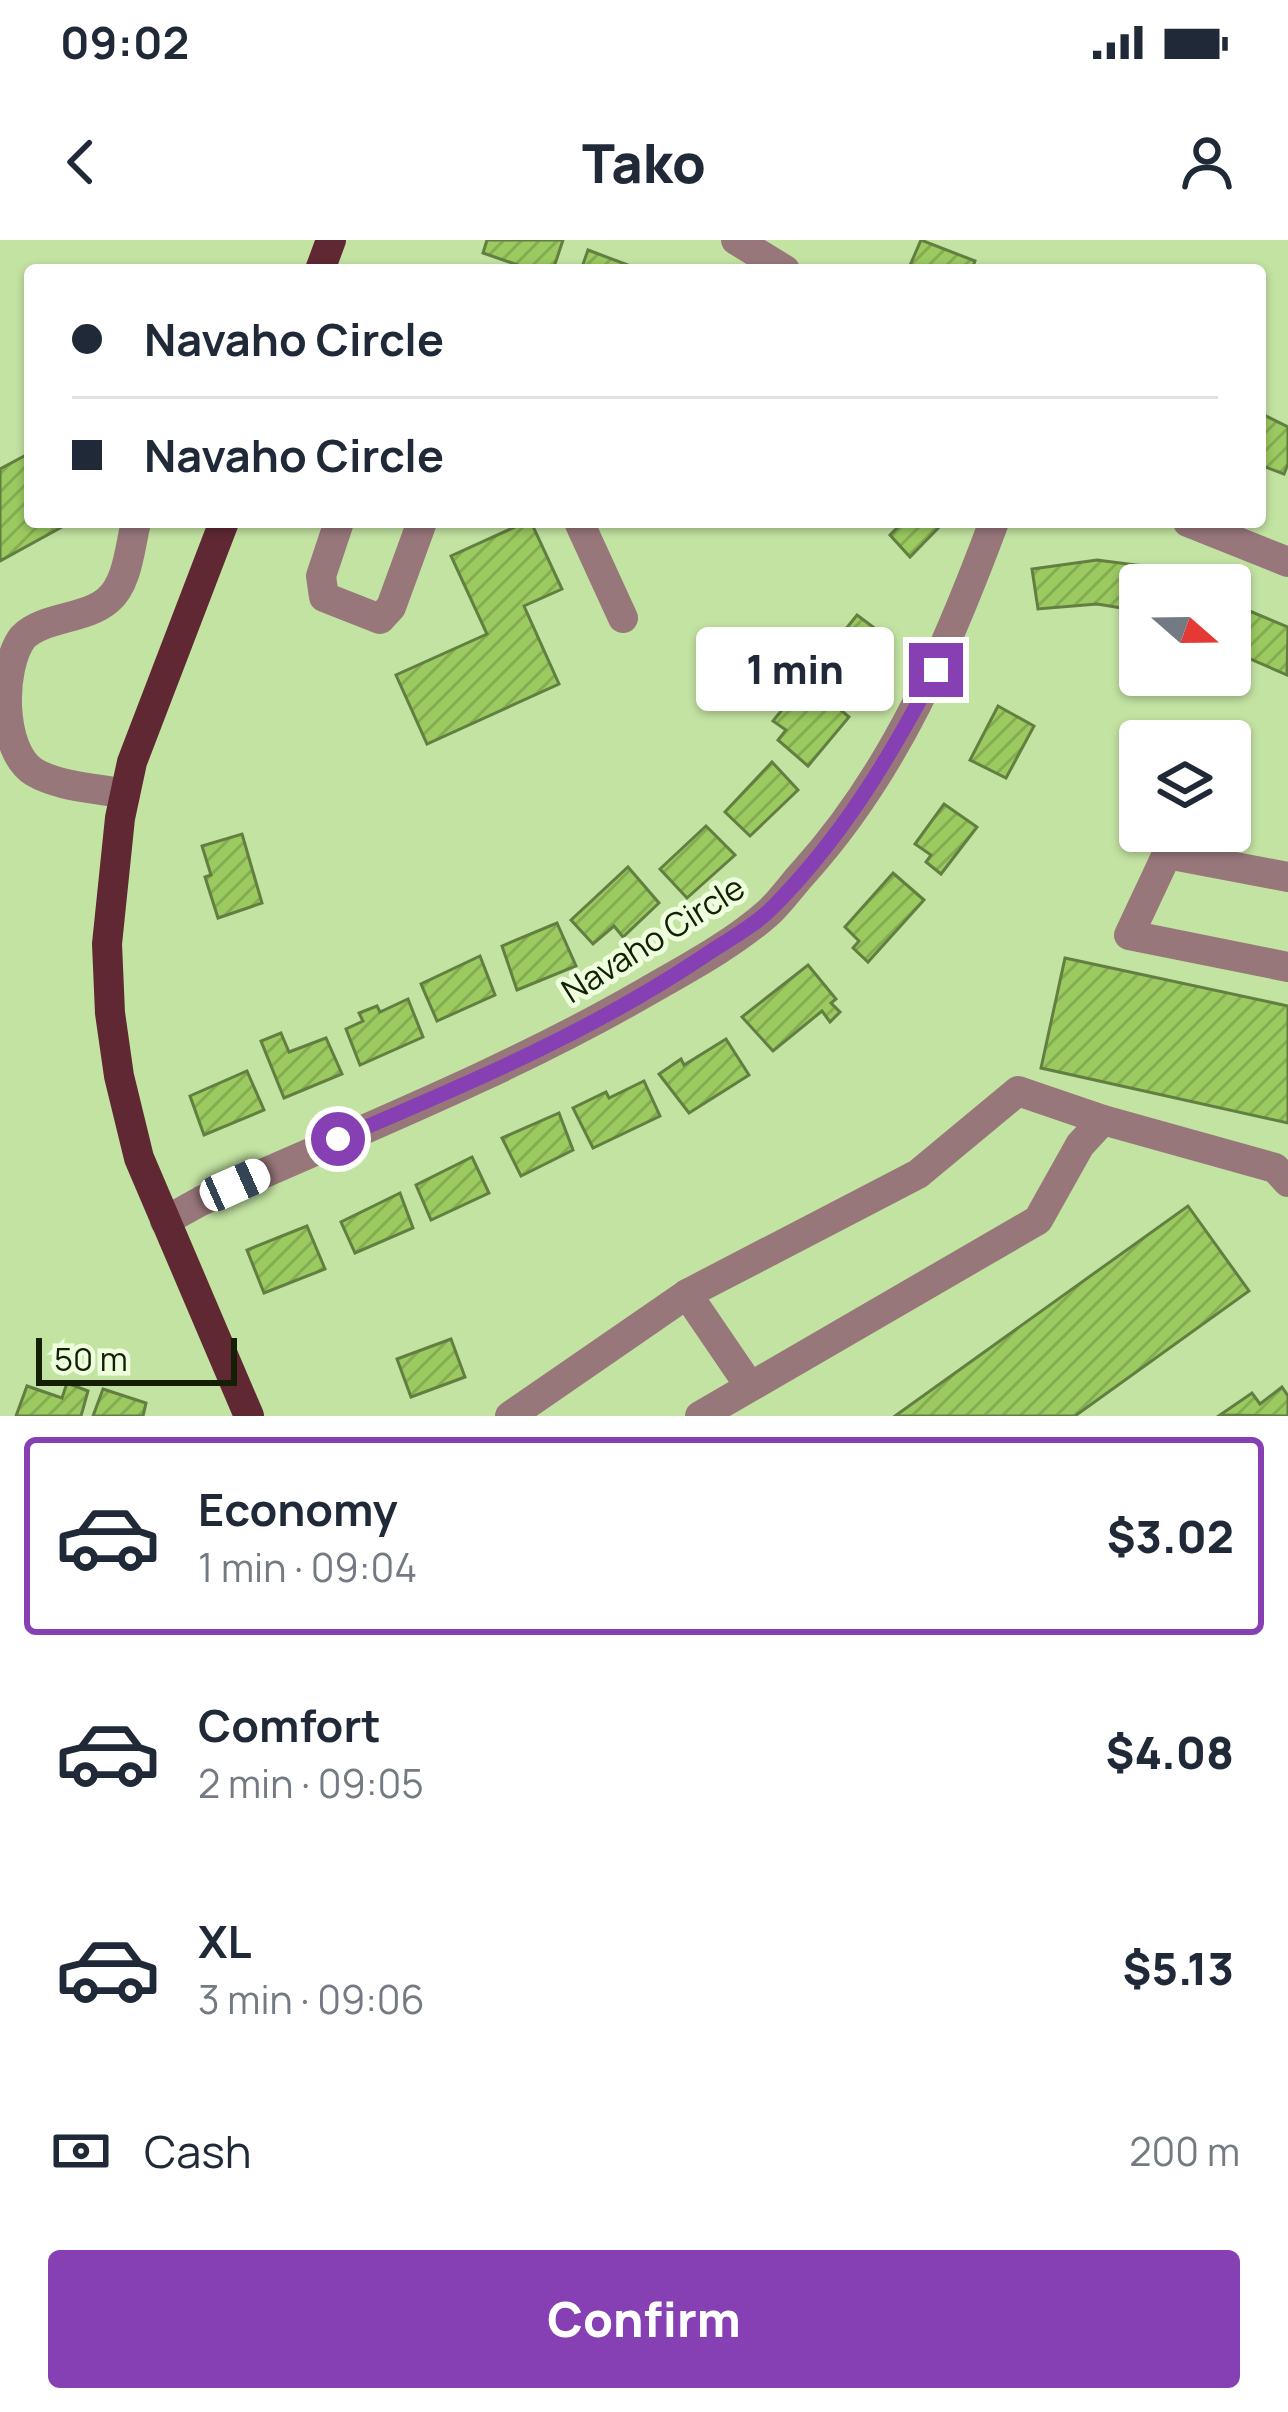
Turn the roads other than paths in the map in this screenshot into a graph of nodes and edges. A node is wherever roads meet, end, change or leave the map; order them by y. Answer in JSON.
{"nodes":[{"id":1,"x":736,"y":240,"type":"edge"},
{"id":2,"x":775,"y":264,"type":"edge"},
{"id":3,"x":134,"y":528,"type":"edge"},
{"id":4,"x":222,"y":528,"type":"edge"},
{"id":5,"x":337,"y":528,"type":"edge"},
{"id":6,"x":420,"y":528,"type":"edge"},
{"id":7,"x":582,"y":528,"type":"edge"},
{"id":8,"x":992,"y":528,"type":"edge"},
{"id":9,"x":1203,"y":528,"type":"edge"},
{"id":10,"x":1288,"y":562,"type":"edge"},
{"id":11,"x":623,"y":618,"type":"dead end"},
{"id":12,"x":125,"y":794,"type":"junction"},
{"id":13,"x":1288,"y":877,"type":"edge"},
{"id":14,"x":1288,"y":967,"type":"edge"},
{"id":15,"x":1103,"y":1120,"type":"junction"},
{"id":16,"x":1288,"y":1182,"type":"edge"},
{"id":17,"x":165,"y":1221,"type":"junction"},
{"id":18,"x":687,"y":1294,"type":"junction"},
{"id":19,"x":748,"y":1385,"type":"junction"},
{"id":20,"x":249,"y":1416,"type":"edge"},
{"id":21,"x":510,"y":1416,"type":"edge"},
{"id":22,"x":700,"y":1416,"type":"edge"}],
"edges":[{"from":1,"to":2,"type":"street"},
{"from":3,"to":12,"type":"street"},
{"from":4,"to":12,"type":"main road"},
{"from":5,"to":6,"type":"street"},
{"from":7,"to":11,"type":"street"},
{"from":8,"to":17,"type":"street","name":"Navaho Circle"},
{"from":9,"to":10,"type":"street"},
{"from":12,"to":17,"type":"main road"},
{"from":13,"to":14,"type":"street"},
{"from":15,"to":16,"type":"street"},
{"from":15,"to":18,"type":"street"},
{"from":15,"to":19,"type":"street"},
{"from":17,"to":20,"type":"main road"},
{"from":18,"to":19,"type":"street"},
{"from":18,"to":21,"type":"street"},
{"from":19,"to":22,"type":"street"}]}
